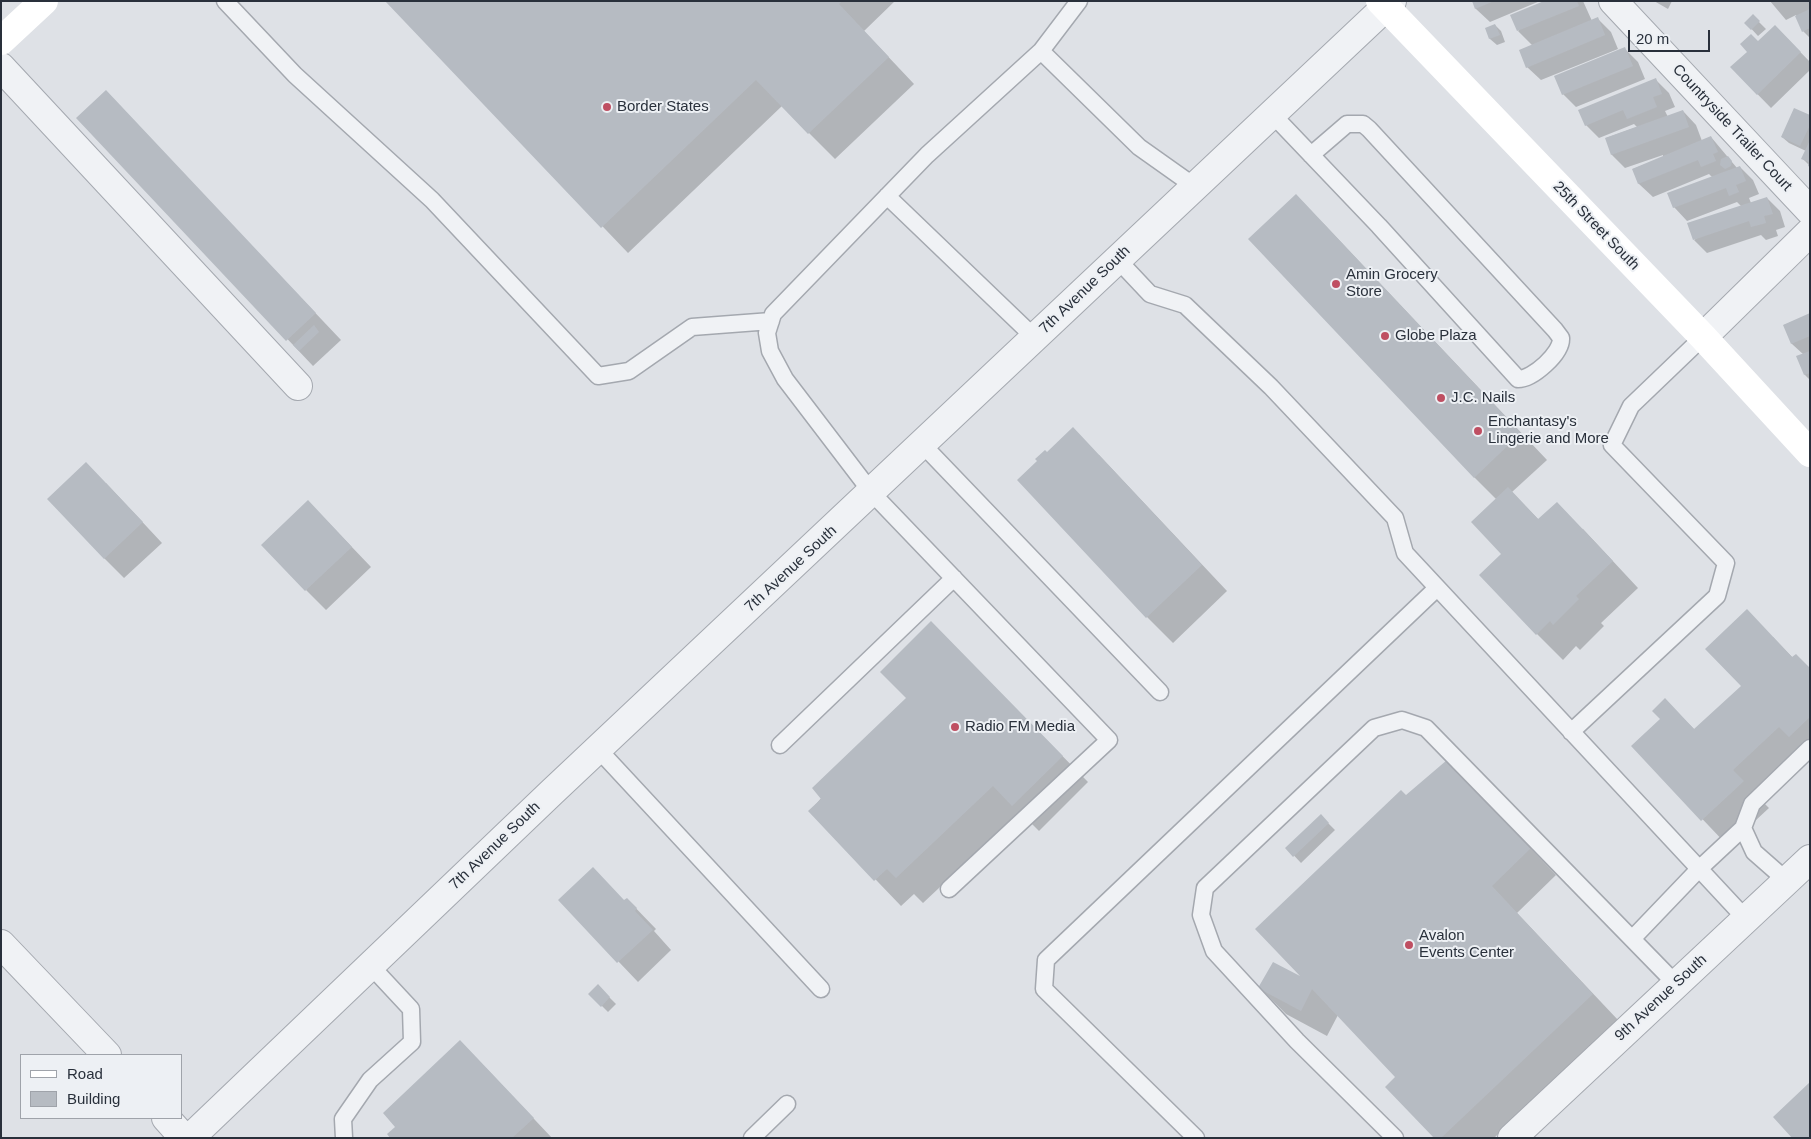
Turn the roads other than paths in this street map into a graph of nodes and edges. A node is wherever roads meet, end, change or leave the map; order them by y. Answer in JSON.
{"nodes":[{"id":1,"x":44,"y":1,"type":"edge"},
{"id":2,"x":225,"y":1,"type":"edge"},
{"id":3,"x":1080,"y":1,"type":"edge"},
{"id":4,"x":1613,"y":1,"type":"edge"},
{"id":5,"x":1386,"y":3,"type":"edge"},
{"id":6,"x":1,"y":41,"type":"edge"},
{"id":7,"x":1041,"y":51,"type":"junction"},
{"id":8,"x":1,"y":67,"type":"edge"},
{"id":9,"x":1273,"y":115,"type":"junction"},
{"id":10,"x":1311,"y":155,"type":"junction"},
{"id":11,"x":1194,"y":186,"type":"junction"},
{"id":12,"x":887,"y":196,"type":"junction"},
{"id":13,"x":1810,"y":211,"type":"edge"},
{"id":14,"x":1810,"y":232,"type":"edge"},
{"id":15,"x":1117,"y":259,"type":"junction"},
{"id":16,"x":771,"y":321,"type":"junction"},
{"id":17,"x":1703,"y":337,"type":"junction"},
{"id":18,"x":1034,"y":338,"type":"junction"},
{"id":19,"x":298,"y":386,"type":"dead end"},
{"id":20,"x":923,"y":445,"type":"junction"},
{"id":21,"x":1810,"y":453,"type":"edge"},
{"id":22,"x":872,"y":493,"type":"junction"},
{"id":23,"x":954,"y":578,"type":"junction"},
{"id":24,"x":1437,"y":588,"type":"junction"},
{"id":25,"x":1160,"y":692,"type":"dead end"},
{"id":26,"x":1571,"y":732,"type":"junction"},
{"id":27,"x":780,"y":745,"type":"dead end"},
{"id":28,"x":1810,"y":748,"type":"edge"},
{"id":29,"x":598,"y":749,"type":"junction"},
{"id":30,"x":1743,"y":828,"type":"junction"},
{"id":31,"x":1810,"y":859,"type":"edge"},
{"id":32,"x":1699,"y":869,"type":"junction"},
{"id":33,"x":1787,"y":881,"type":"junction"},
{"id":34,"x":949,"y":889,"type":"dead end"},
{"id":35,"x":1746,"y":919,"type":"junction"},
{"id":36,"x":1632,"y":939,"type":"junction"},
{"id":37,"x":1,"y":944,"type":"edge"},
{"id":38,"x":370,"y":965,"type":"junction"},
{"id":39,"x":1676,"y":984,"type":"junction"},
{"id":40,"x":821,"y":989,"type":"dead end"},
{"id":41,"x":106,"y":1054,"type":"edge"},
{"id":42,"x":787,"y":1104,"type":"dead end"},
{"id":43,"x":167,"y":1119,"type":"edge"},
{"id":44,"x":184,"y":1138,"type":"edge"},
{"id":45,"x":190,"y":1138,"type":"edge"},
{"id":46,"x":344,"y":1138,"type":"edge"},
{"id":47,"x":752,"y":1138,"type":"edge"},
{"id":48,"x":1196,"y":1138,"type":"edge"},
{"id":49,"x":1395,"y":1138,"type":"edge"},
{"id":50,"x":1512,"y":1138,"type":"edge"}],
"edges":[{"from":1,"to":6,"type":"main road"},
{"from":2,"to":16,"type":"lane"},
{"from":3,"to":7,"type":"lane"},
{"from":4,"to":13,"type":"street","name":"Countryside Trailer Court"},
{"from":5,"to":9,"type":"street","name":"7th Avenue South"},
{"from":5,"to":17,"type":"main road","name":"25th Street South"},
{"from":7,"to":11,"type":"lane"},
{"from":7,"to":12,"type":"lane"},
{"from":8,"to":19,"type":"street"},
{"from":9,"to":10,"type":"lane"},
{"from":9,"to":11,"type":"street","name":"7th Avenue South"},
{"from":10,"to":10,"type":"lane"},
{"from":11,"to":15,"type":"street","name":"7th Avenue South"},
{"from":12,"to":16,"type":"lane"},
{"from":12,"to":18,"type":"lane"},
{"from":14,"to":17,"type":"street"},
{"from":15,"to":18,"type":"street","name":"7th Avenue South"},
{"from":15,"to":24,"type":"lane"},
{"from":16,"to":22,"type":"lane"},
{"from":17,"to":21,"type":"main road","name":"25th Street South"},
{"from":17,"to":26,"type":"lane"},
{"from":18,"to":20,"type":"street","name":"7th Avenue South"},
{"from":20,"to":22,"type":"street","name":"7th Avenue South"},
{"from":20,"to":25,"type":"lane"},
{"from":22,"to":23,"type":"lane"},
{"from":22,"to":29,"type":"street","name":"7th Avenue South"},
{"from":23,"to":27,"type":"lane"},
{"from":23,"to":34,"type":"lane"},
{"from":24,"to":26,"type":"lane"},
{"from":24,"to":48,"type":"lane"},
{"from":26,"to":32,"type":"lane"},
{"from":28,"to":30,"type":"lane"},
{"from":29,"to":38,"type":"street","name":"7th Avenue South"},
{"from":29,"to":40,"type":"lane"},
{"from":30,"to":32,"type":"lane"},
{"from":30,"to":33,"type":"lane"},
{"from":31,"to":33,"type":"street","name":"9th Avenue South"},
{"from":32,"to":35,"type":"lane"},
{"from":32,"to":36,"type":"lane"},
{"from":33,"to":35,"type":"street","name":"9th Avenue South"},
{"from":35,"to":39,"type":"street","name":"9th Avenue South"},
{"from":36,"to":39,"type":"lane"},
{"from":36,"to":49,"type":"lane"},
{"from":37,"to":41,"type":"street"},
{"from":38,"to":45,"type":"street","name":"7th Avenue South"},
{"from":38,"to":46,"type":"lane"},
{"from":39,"to":50,"type":"street","name":"9th Avenue South"},
{"from":42,"to":47,"type":"lane"},
{"from":43,"to":44,"type":"street"}]}
